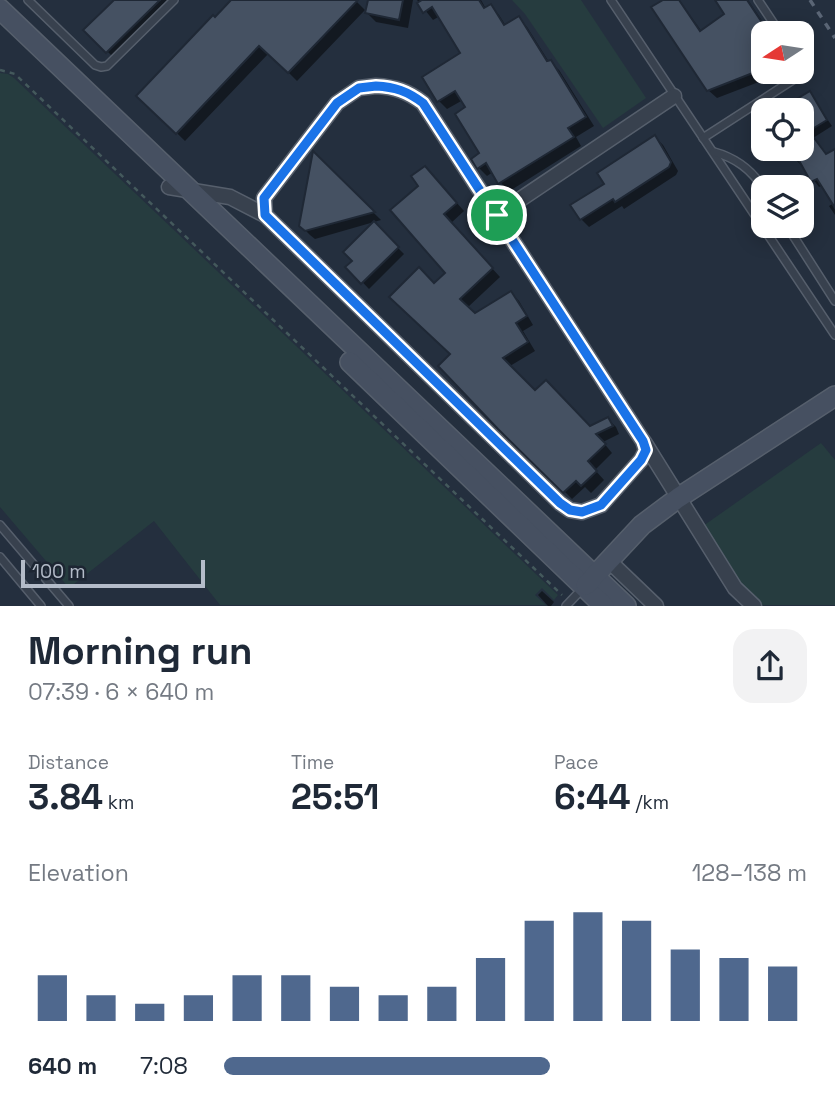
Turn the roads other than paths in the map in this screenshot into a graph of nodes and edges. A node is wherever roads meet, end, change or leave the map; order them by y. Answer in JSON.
{"nodes":[{"id":1,"x":28,"y":0,"type":"edge"},
{"id":2,"x":174,"y":0,"type":"edge"},
{"id":3,"x":611,"y":0,"type":"edge"},
{"id":4,"x":758,"y":0,"type":"edge"},
{"id":5,"x":0,"y":9,"type":"edge"},
{"id":6,"x":772,"y":21,"type":"edge"},
{"id":7,"x":0,"y":23,"type":"edge"},
{"id":8,"x":787,"y":84,"type":"edge"},
{"id":9,"x":674,"y":96,"type":"junction"},
{"id":10,"x":704,"y":138,"type":"junction"},
{"id":11,"x":714,"y":152,"type":"junction"},
{"id":12,"x":755,"y":175,"type":"edge"},
{"id":13,"x":178,"y":189,"type":"junction"},
{"id":14,"x":265,"y":215,"type":"junction"},
{"id":15,"x":497,"y":215,"type":"junction"},
{"id":16,"x":795,"y":238,"type":"edge"},
{"id":17,"x":835,"y":301,"type":"edge"},
{"id":18,"x":835,"y":335,"type":"edge"},
{"id":19,"x":835,"y":396,"type":"edge"},
{"id":20,"x":643,"y":441,"type":"junction"},
{"id":21,"x":678,"y":498,"type":"junction"},
{"id":22,"x":0,"y":526,"type":"edge"},
{"id":23,"x":0,"y":557,"type":"edge"},
{"id":24,"x":608,"y":560,"type":"junction"},
{"id":25,"x":589,"y":581,"type":"junction"},
{"id":26,"x":568,"y":604,"type":"edge"},
{"id":27,"x":41,"y":606,"type":"edge"},
{"id":28,"x":69,"y":606,"type":"edge"},
{"id":29,"x":604,"y":606,"type":"edge"},
{"id":30,"x":626,"y":606,"type":"edge"},
{"id":31,"x":656,"y":606,"type":"edge"},
{"id":32,"x":754,"y":606,"type":"edge"}],
"edges":[{"from":1,"to":2,"type":"lane"},
{"from":3,"to":9,"type":"lane"},
{"from":4,"to":6,"type":"lane"},
{"from":5,"to":13,"type":"main road"},
{"from":7,"to":13,"type":"main road"},
{"from":8,"to":10,"type":"lane"},
{"from":9,"to":10,"type":"lane"},
{"from":9,"to":15,"type":"street"},
{"from":10,"to":11,"type":"lane"},
{"from":11,"to":12,"type":"lane"},
{"from":11,"to":18,"type":"lane"},
{"from":13,"to":14,"type":"street"},
{"from":13,"to":25,"type":"main road"},
{"from":14,"to":15,"type":"street"},
{"from":14,"to":20,"type":"street"},
{"from":15,"to":20,"type":"street"},
{"from":16,"to":17,"type":"lane"},
{"from":19,"to":21,"type":"main road"},
{"from":20,"to":21,"type":"street"},
{"from":21,"to":24,"type":"main road"},
{"from":21,"to":32,"type":"street"},
{"from":22,"to":28,"type":"lane"},
{"from":23,"to":27,"type":"lane"},
{"from":24,"to":25,"type":"main road"},
{"from":24,"to":31,"type":"street"},
{"from":25,"to":26,"type":"lane"},
{"from":25,"to":29,"type":"main road"},
{"from":25,"to":30,"type":"main road"}]}
